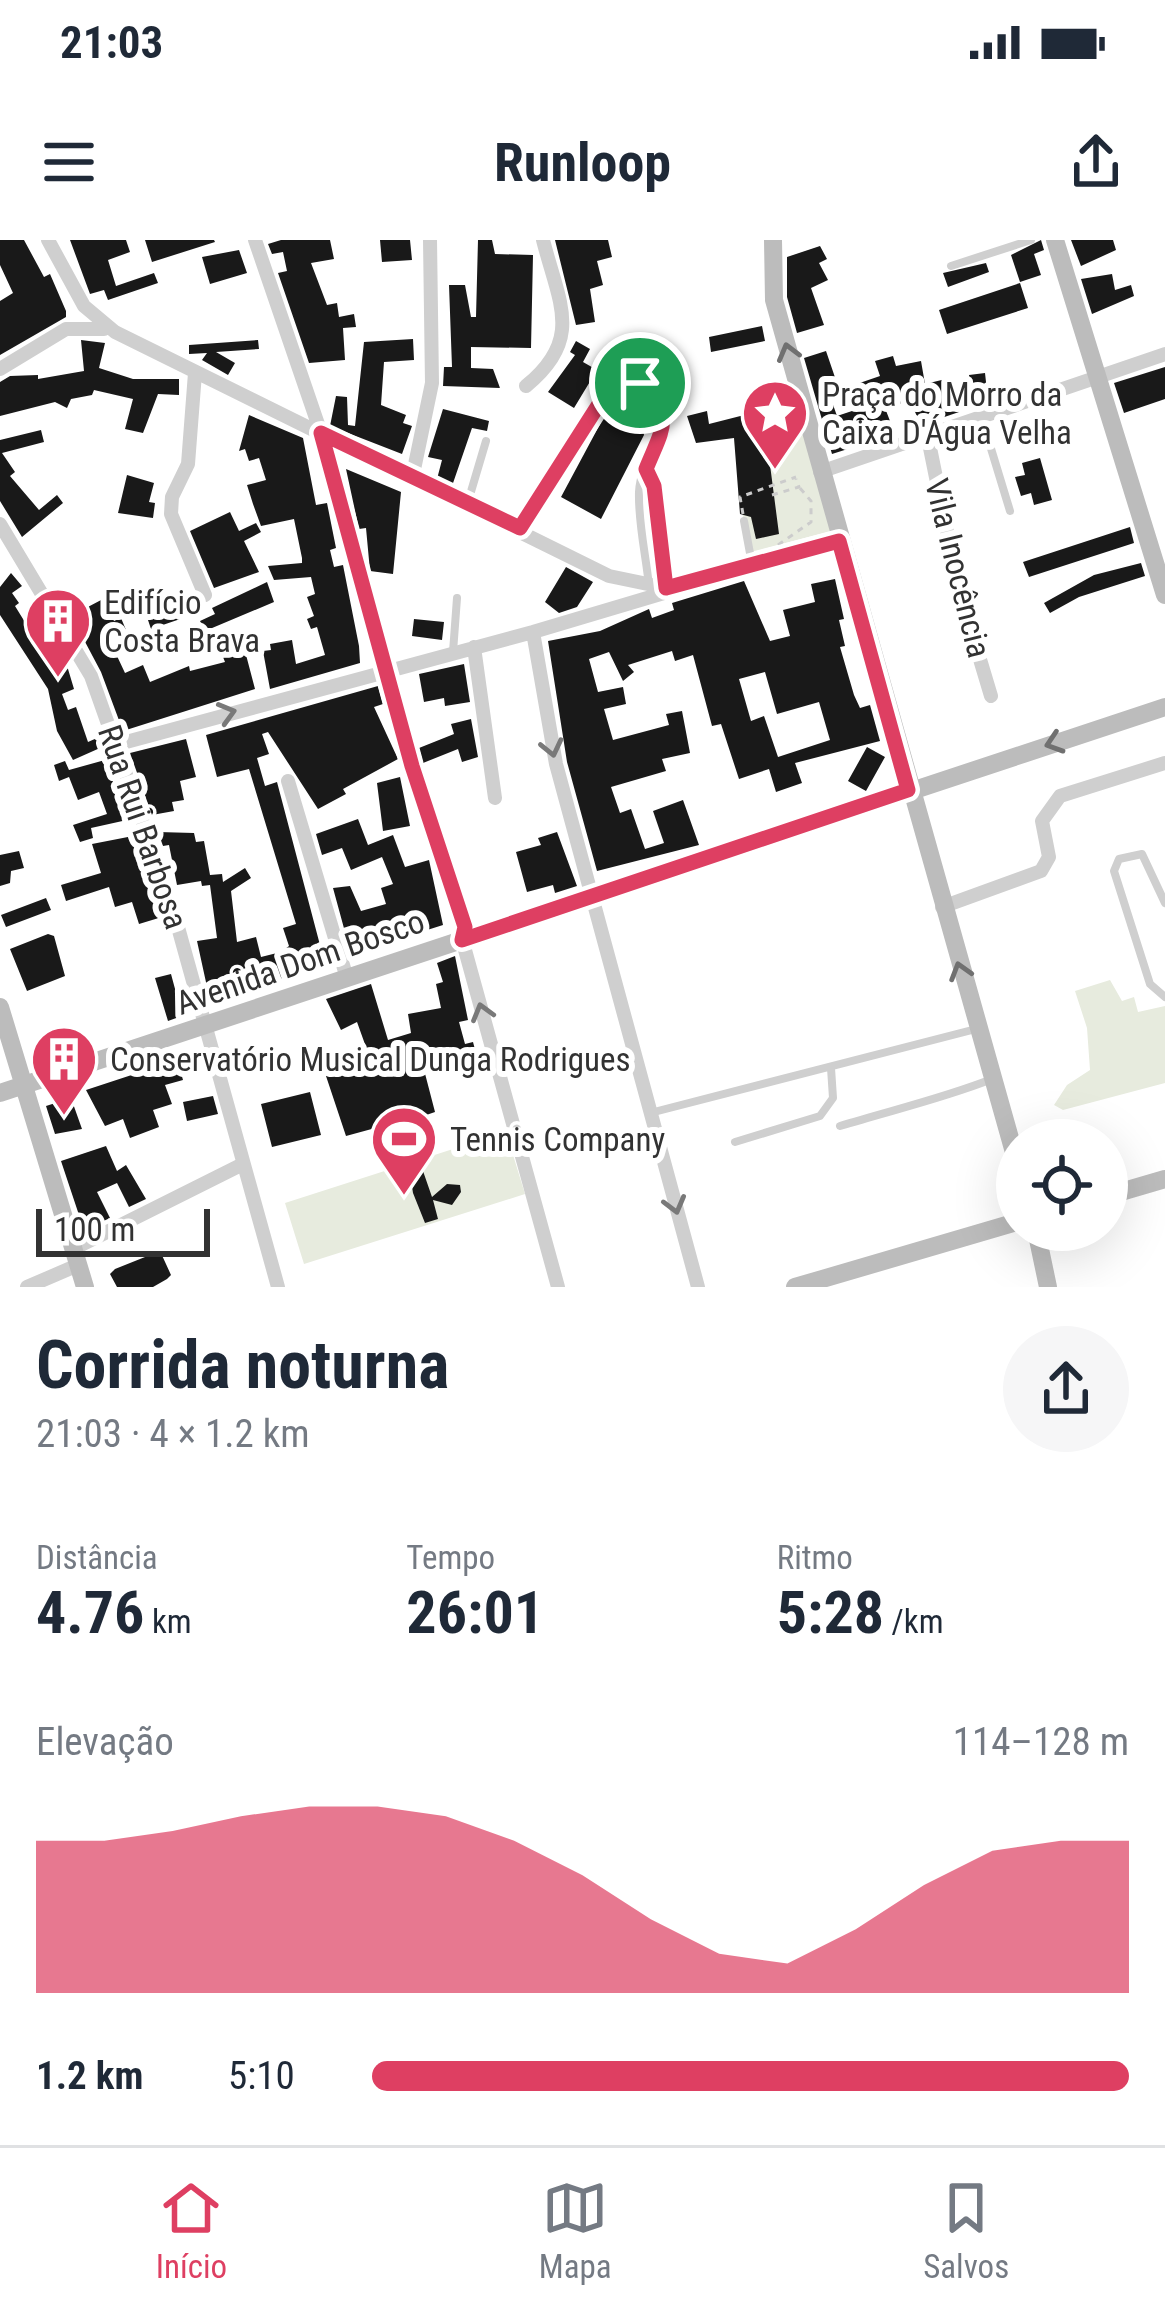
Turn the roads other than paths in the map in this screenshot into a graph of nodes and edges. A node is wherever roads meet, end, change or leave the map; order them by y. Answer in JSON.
{"nodes":[{"id":1,"x":48,"y":240,"type":"edge"},
{"id":2,"x":255,"y":240,"type":"edge"},
{"id":3,"x":430,"y":240,"type":"edge"},
{"id":4,"x":542,"y":240,"type":"edge"},
{"id":5,"x":773,"y":240,"type":"edge"},
{"id":6,"x":1030,"y":240,"type":"edge"},
{"id":7,"x":1055,"y":240,"type":"edge"},
{"id":8,"x":951,"y":266,"type":"dead end"},
{"id":9,"x":115,"y":332,"type":"junction"},
{"id":10,"x":1165,"y":354,"type":"edge"},
{"id":11,"x":0,"y":370,"type":"edge"},
{"id":12,"x":195,"y":373,"type":"junction"},
{"id":13,"x":1097,"y":378,"type":"junction"},
{"id":14,"x":526,"y":386,"type":"dead end"},
{"id":15,"x":306,"y":392,"type":"junction"},
{"id":16,"x":286,"y":416,"type":"junction"},
{"id":17,"x":982,"y":419,"type":"junction"},
{"id":18,"x":321,"y":433,"type":"junction"},
{"id":19,"x":928,"y":438,"type":"junction"},
{"id":20,"x":486,"y":441,"type":"dead end"},
{"id":21,"x":646,"y":469,"type":"junction"},
{"id":22,"x":412,"y":479,"type":"junction"},
{"id":23,"x":817,"y":479,"type":"junction"},
{"id":24,"x":467,"y":505,"type":"junction"},
{"id":25,"x":1010,"y":511,"type":"dead end"},
{"id":26,"x":744,"y":521,"type":"road end"},
{"id":27,"x":0,"y":524,"type":"edge"},
{"id":28,"x":520,"y":528,"type":"junction"},
{"id":29,"x":839,"y":541,"type":"junction"},
{"id":30,"x":1161,"y":560,"type":"edge"},
{"id":31,"x":755,"y":563,"type":"junction"},
{"id":32,"x":610,"y":576,"type":"junction"},
{"id":33,"x":649,"y":586,"type":"junction"},
{"id":34,"x":672,"y":588,"type":"junction"},
{"id":35,"x":205,"y":595,"type":"dead end"},
{"id":36,"x":1165,"y":595,"type":"edge"},
{"id":37,"x":457,"y":598,"type":"dead end"},
{"id":38,"x":611,"y":609,"type":"junction"},
{"id":39,"x":533,"y":632,"type":"junction"},
{"id":40,"x":474,"y":647,"type":"junction"},
{"id":41,"x":453,"y":652,"type":"junction"},
{"id":42,"x":387,"y":668,"type":"junction"},
{"id":43,"x":991,"y":696,"type":"dead end"},
{"id":44,"x":1165,"y":706,"type":"edge"},
{"id":45,"x":115,"y":745,"type":"junction"},
{"id":46,"x":1165,"y":763,"type":"edge"},
{"id":47,"x":288,"y":782,"type":"dead end"},
{"id":48,"x":908,"y":790,"type":"junction"},
{"id":49,"x":495,"y":798,"type":"dead end"},
{"id":50,"x":590,"y":896,"type":"junction"},
{"id":51,"x":1165,"y":903,"type":"edge"},
{"id":52,"x":942,"y":907,"type":"junction"},
{"id":53,"x":462,"y":940,"type":"junction"},
{"id":54,"x":346,"y":975,"type":"junction"},
{"id":55,"x":1165,"y":997,"type":"edge"},
{"id":56,"x":0,"y":1007,"type":"edge"},
{"id":57,"x":208,"y":1025,"type":"junction"},
{"id":58,"x":977,"y":1028,"type":"junction"},
{"id":59,"x":831,"y":1068,"type":"junction"},
{"id":60,"x":992,"y":1078,"type":"junction"},
{"id":61,"x":24,"y":1085,"type":"junction"},
{"id":62,"x":0,"y":1093,"type":"edge"},
{"id":63,"x":650,"y":1113,"type":"junction"},
{"id":64,"x":1004,"y":1119,"type":"edge"},
{"id":65,"x":840,"y":1126,"type":"dead end"},
{"id":66,"x":735,"y":1142,"type":"dead end"},
{"id":67,"x":243,"y":1164,"type":"junction"},
{"id":68,"x":1165,"y":1179,"type":"edge"},
{"id":69,"x":1128,"y":1190,"type":"edge"},
{"id":70,"x":996,"y":1228,"type":"edge"},
{"id":71,"x":1040,"y":1251,"type":"edge"},
{"id":72,"x":76,"y":1257,"type":"junction"},
{"id":73,"x":27,"y":1287,"type":"edge"},
{"id":74,"x":85,"y":1287,"type":"edge"},
{"id":75,"x":278,"y":1287,"type":"edge"},
{"id":76,"x":558,"y":1287,"type":"edge"},
{"id":77,"x":698,"y":1287,"type":"edge"},
{"id":78,"x":795,"y":1287,"type":"edge"},
{"id":79,"x":1048,"y":1287,"type":"edge"}],
"edges":[{"from":1,"to":9,"type":"street"},
{"from":2,"to":15,"type":"street"},
{"from":3,"to":22,"type":"street"},
{"from":4,"to":14,"type":"street"},
{"from":23,"to":5,"type":"street","one_way":true},
{"from":6,"to":8,"type":"lane"},
{"from":7,"to":13,"type":"street"},
{"from":9,"to":11,"type":"street"},
{"from":9,"to":12,"type":"street"},
{"from":10,"to":13,"type":"street"},
{"from":12,"to":16,"type":"street"},
{"from":12,"to":35,"type":"street"},
{"from":13,"to":17,"type":"street"},
{"from":13,"to":30,"type":"street"},
{"from":15,"to":16,"type":"street"},
{"from":15,"to":18,"type":"street"},
{"from":16,"to":18,"type":"street"},
{"from":17,"to":19,"type":"street"},
{"from":17,"to":25,"type":"lane"},
{"from":18,"to":22,"type":"street"},
{"from":18,"to":42,"type":"street"},
{"from":19,"to":23,"type":"street"},
{"from":19,"to":43,"type":"street","name":"Vila Inocência"},
{"from":20,"to":24,"type":"lane"},
{"from":21,"to":28,"type":"lane"},
{"from":21,"to":33,"type":"lane"},
{"from":21,"to":34,"type":"lane"},
{"from":22,"to":24,"type":"street"},
{"from":23,"to":29,"type":"street"},
{"from":24,"to":28,"type":"street"},
{"from":26,"to":31,"type":"lane"},
{"from":27,"to":45,"type":"street","name":"Rua Rui Barbosa"},
{"from":28,"to":32,"type":"street"},
{"from":29,"to":31,"type":"street"},
{"from":29,"to":48,"type":"street"},
{"from":30,"to":36,"type":"street"},
{"from":31,"to":34,"type":"street"},
{"from":32,"to":33,"type":"street"},
{"from":32,"to":38,"type":"street"},
{"from":33,"to":34,"type":"street"},
{"from":34,"to":38,"type":"street"},
{"from":37,"to":41,"type":"lane"},
{"from":38,"to":39,"type":"street"},
{"from":39,"to":40,"type":"street"},
{"from":39,"to":50,"type":"street","one_way":true},
{"from":40,"to":41,"type":"street"},
{"from":40,"to":49,"type":"street"},
{"from":41,"to":42,"type":"street"},
{"from":45,"to":42,"type":"street","one_way":true},
{"from":42,"to":53,"type":"street"},
{"from":44,"to":48,"type":"street","name":"Avenida Dom Bosco","one_way":true},
{"from":45,"to":57,"type":"street","name":"Rua Rui Barbosa"},
{"from":46,"to":52,"type":"street"},
{"from":47,"to":54,"type":"street"},
{"from":48,"to":50,"type":"street","name":"Avenida Dom Bosco"},
{"from":48,"to":52,"type":"street"},
{"from":50,"to":53,"type":"street","name":"Avenida Dom Bosco"},
{"from":50,"to":63,"type":"street"},
{"from":51,"to":55,"type":"lane"},
{"from":58,"to":52,"type":"street","one_way":true},
{"from":53,"to":54,"type":"street","name":"Avenida Dom Bosco"},
{"from":76,"to":53,"type":"street","one_way":true},
{"from":54,"to":57,"type":"street","name":"Avenida Dom Bosco"},
{"from":56,"to":61,"type":"street"},
{"from":57,"to":61,"type":"street","name":"Avenida Dom Bosco"},
{"from":57,"to":67,"type":"street","name":"Rua Rui Barbosa"},
{"from":58,"to":59,"type":"lane"},
{"from":58,"to":60,"type":"street"},
{"from":59,"to":63,"type":"lane"},
{"from":59,"to":66,"type":"lane"},
{"from":60,"to":64,"type":"street"},
{"from":60,"to":65,"type":"lane"},
{"from":61,"to":62,"type":"street","name":"Avenida Dom Bosco"},
{"from":61,"to":72,"type":"street"},
{"from":63,"to":77,"type":"street","one_way":true},
{"from":67,"to":72,"type":"street"},
{"from":67,"to":75,"type":"street","name":"Rua Rui Barbosa"},
{"from":68,"to":69,"type":"street"},
{"from":70,"to":78,"type":"street"},
{"from":71,"to":79,"type":"street"},
{"from":72,"to":73,"type":"street"},
{"from":72,"to":74,"type":"street"}]}
